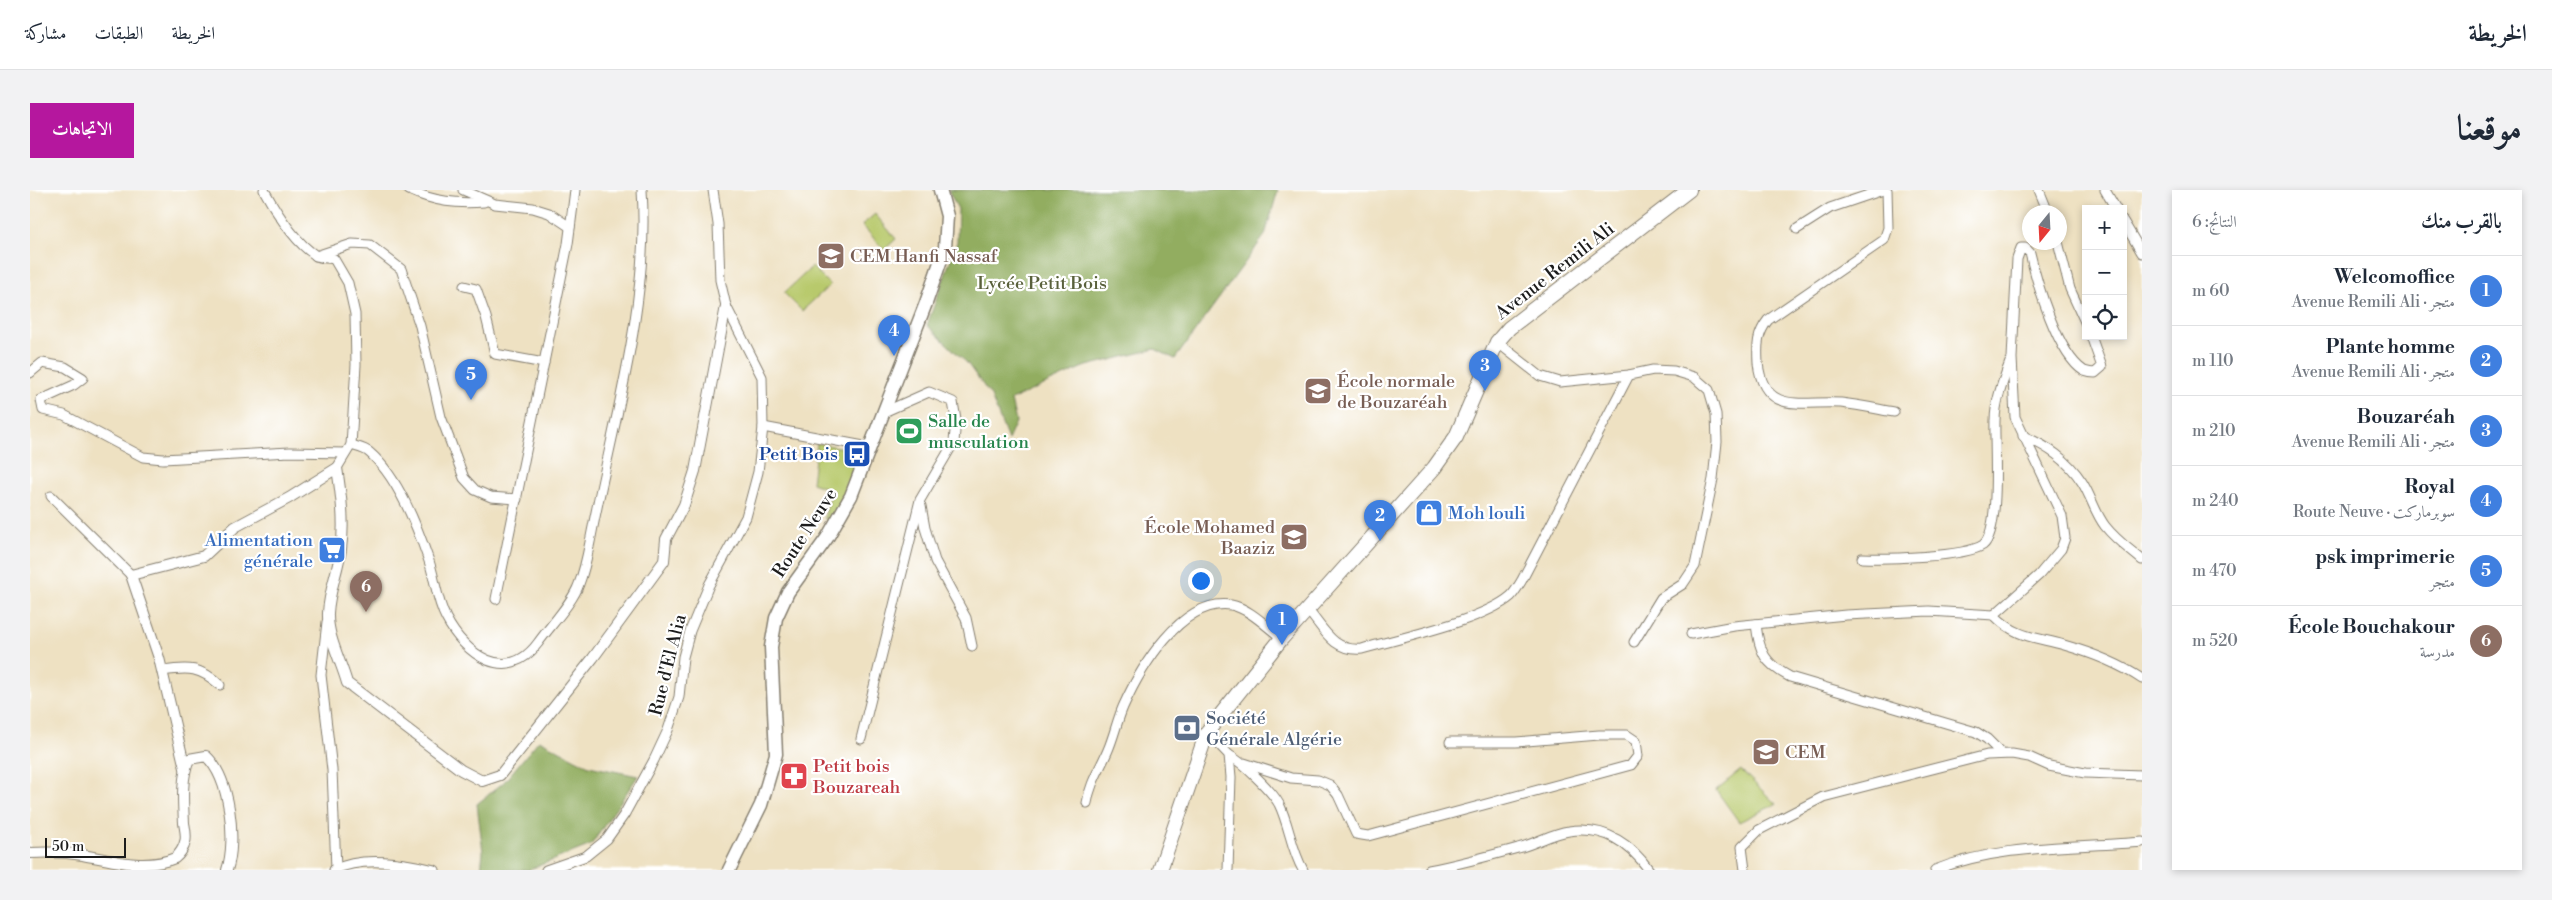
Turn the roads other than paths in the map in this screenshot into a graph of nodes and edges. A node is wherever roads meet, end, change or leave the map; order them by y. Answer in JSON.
{"nodes":[{"id":1,"x":264,"y":190,"type":"edge"},
{"id":2,"x":409,"y":190,"type":"edge"},
{"id":3,"x":463,"y":190,"type":"edge"},
{"id":4,"x":575,"y":190,"type":"edge"},
{"id":5,"x":642,"y":190,"type":"edge"},
{"id":6,"x":713,"y":190,"type":"edge"},
{"id":7,"x":940,"y":190,"type":"edge"},
{"id":8,"x":1689,"y":190,"type":"edge"},
{"id":9,"x":1883,"y":190,"type":"edge"},
{"id":10,"x":1887,"y":190,"type":"edge"},
{"id":11,"x":2039,"y":190,"type":"edge"},
{"id":12,"x":2104,"y":190,"type":"edge"},
{"id":13,"x":489,"y":202,"type":"junction"},
{"id":14,"x":2045,"y":205,"type":"edge"},
{"id":15,"x":2113,"y":205,"type":"edge"},
{"id":16,"x":570,"y":227,"type":"junction"},
{"id":17,"x":2127,"y":228,"type":"edge"},
{"id":18,"x":1797,"y":229,"type":"dead end"},
{"id":19,"x":2060,"y":250,"type":"edge"},
{"id":20,"x":2142,"y":253,"type":"edge"},
{"id":21,"x":316,"y":256,"type":"junction"},
{"id":22,"x":464,"y":286,"type":"dead end"},
{"id":23,"x":726,"y":306,"type":"junction"},
{"id":24,"x":2082,"y":315,"type":"edge"},
{"id":25,"x":2092,"y":340,"type":"edge"},
{"id":26,"x":1497,"y":342,"type":"junction"},
{"id":27,"x":2012,"y":355,"type":"junction"},
{"id":28,"x":544,"y":364,"type":"junction"},
{"id":29,"x":30,"y":373,"type":"edge"},
{"id":30,"x":1628,"y":376,"type":"junction"},
{"id":31,"x":884,"y":412,"type":"junction"},
{"id":32,"x":1894,"y":412,"type":"dead end"},
{"id":33,"x":763,"y":427,"type":"junction"},
{"id":34,"x":2022,"y":436,"type":"junction"},
{"id":35,"x":351,"y":445,"type":"junction"},
{"id":36,"x":869,"y":447,"type":"junction"},
{"id":37,"x":345,"y":454,"type":"junction"},
{"id":38,"x":337,"y":468,"type":"junction"},
{"id":39,"x":52,"y":496,"type":"dead end"},
{"id":40,"x":516,"y":499,"type":"junction"},
{"id":41,"x":920,"y":500,"type":"junction"},
{"id":42,"x":1862,"y":558,"type":"dead end"},
{"id":43,"x":2142,"y":560,"type":"edge"},
{"id":44,"x":132,"y":574,"type":"junction"},
{"id":45,"x":496,"y":598,"type":"dead end"},
{"id":46,"x":1307,"y":609,"type":"junction"},
{"id":47,"x":328,"y":614,"type":"junction"},
{"id":48,"x":1994,"y":615,"type":"junction"},
{"id":49,"x":1756,"y":624,"type":"junction"},
{"id":50,"x":1691,"y":634,"type":"dead end"},
{"id":51,"x":1282,"y":638,"type":"junction"},
{"id":52,"x":1634,"y":642,"type":"dead end"},
{"id":53,"x":972,"y":646,"type":"dead end"},
{"id":54,"x":162,"y":671,"type":"junction"},
{"id":55,"x":2142,"y":679,"type":"edge"},
{"id":56,"x":220,"y":685,"type":"dead end"},
{"id":57,"x":1207,"y":732,"type":"junction"},
{"id":58,"x":861,"y":739,"type":"dead end"},
{"id":59,"x":1450,"y":742,"type":"dead end"},
{"id":60,"x":2001,"y":753,"type":"junction"},
{"id":61,"x":1229,"y":755,"type":"junction"},
{"id":62,"x":1244,"y":764,"type":"junction"},
{"id":63,"x":185,"y":768,"type":"junction"},
{"id":64,"x":2142,"y":775,"type":"edge"},
{"id":65,"x":1086,"y":803,"type":"dead end"},
{"id":66,"x":2142,"y":842,"type":"edge"},
{"id":67,"x":30,"y":853,"type":"edge"},
{"id":68,"x":335,"y":869,"type":"edge"},
{"id":69,"x":227,"y":870,"type":"edge"},
{"id":70,"x":435,"y":870,"type":"edge"},
{"id":71,"x":546,"y":870,"type":"edge"},
{"id":72,"x":729,"y":870,"type":"edge"},
{"id":73,"x":1160,"y":870,"type":"edge"},
{"id":74,"x":1228,"y":870,"type":"edge"},
{"id":75,"x":1303,"y":870,"type":"edge"},
{"id":76,"x":1429,"y":870,"type":"edge"},
{"id":77,"x":1648,"y":870,"type":"edge"},
{"id":78,"x":1745,"y":870,"type":"edge"},
{"id":79,"x":1936,"y":870,"type":"edge"}],
"edges":[{"from":1,"to":21,"type":"street"},
{"from":2,"to":13,"type":"street"},
{"from":3,"to":13,"type":"street"},
{"from":4,"to":16,"type":"street"},
{"from":5,"to":35,"type":"street"},
{"from":6,"to":23,"type":"street","name":"Rue d'El Alia"},
{"from":7,"to":31,"type":"main road","name":"Route Neuve"},
{"from":8,"to":26,"type":"main road","name":"Avenue Remili Ali"},
{"from":9,"to":18,"type":"street"},
{"from":10,"to":32,"type":"street"},
{"from":11,"to":14,"type":"street"},
{"from":12,"to":15,"type":"street"},
{"from":13,"to":16,"type":"street"},
{"from":16,"to":28,"type":"street"},
{"from":17,"to":20,"type":"street"},
{"from":19,"to":24,"type":"street"},
{"from":21,"to":35,"type":"street"},
{"from":21,"to":40,"type":"street"},
{"from":22,"to":28,"type":"street"},
{"from":23,"to":33,"type":"street","name":"Rue d'El Alia"},
{"from":23,"to":47,"type":"street"},
{"from":25,"to":27,"type":"street"},
{"from":26,"to":30,"type":"street"},
{"from":26,"to":46,"type":"main road","name":"Avenue Remili Ali"},
{"from":27,"to":34,"type":"street"},
{"from":27,"to":42,"type":"street"},
{"from":28,"to":40,"type":"street"},
{"from":29,"to":37,"type":"street"},
{"from":30,"to":46,"type":"street"},
{"from":30,"to":52,"type":"street"},
{"from":31,"to":36,"type":"main road","name":"Route Neuve"},
{"from":31,"to":41,"type":"street"},
{"from":33,"to":36,"type":"street"},
{"from":33,"to":71,"type":"street","name":"Rue d'El Alia"},
{"from":34,"to":43,"type":"street"},
{"from":34,"to":48,"type":"street"},
{"from":35,"to":37,"type":"street"},
{"from":36,"to":72,"type":"main road","name":"Route Neuve"},
{"from":37,"to":38,"type":"street"},
{"from":38,"to":44,"type":"street"},
{"from":38,"to":47,"type":"street"},
{"from":39,"to":44,"type":"street"},
{"from":40,"to":45,"type":"street"},
{"from":41,"to":53,"type":"street"},
{"from":41,"to":58,"type":"street"},
{"from":44,"to":54,"type":"street"},
{"from":46,"to":51,"type":"main road","name":"Avenue Remili Ali"},
{"from":47,"to":68,"type":"street"},
{"from":48,"to":49,"type":"street"},
{"from":48,"to":55,"type":"street"},
{"from":49,"to":50,"type":"street"},
{"from":49,"to":60,"type":"street"},
{"from":51,"to":57,"type":"main road","name":"Avenue Remili Ali"},
{"from":51,"to":65,"type":"street"},
{"from":54,"to":56,"type":"street"},
{"from":54,"to":63,"type":"street"},
{"from":57,"to":61,"type":"street"},
{"from":57,"to":73,"type":"main road","name":"Avenue Remili Ali"},
{"from":59,"to":62,"type":"street"},
{"from":60,"to":64,"type":"street"},
{"from":60,"to":78,"type":"street"},
{"from":61,"to":62,"type":"street"},
{"from":61,"to":74,"type":"street"},
{"from":62,"to":75,"type":"street"},
{"from":63,"to":67,"type":"street"},
{"from":63,"to":69,"type":"street"},
{"from":66,"to":79,"type":"street"},
{"from":68,"to":70,"type":"street"},
{"from":76,"to":77,"type":"street"}]}
